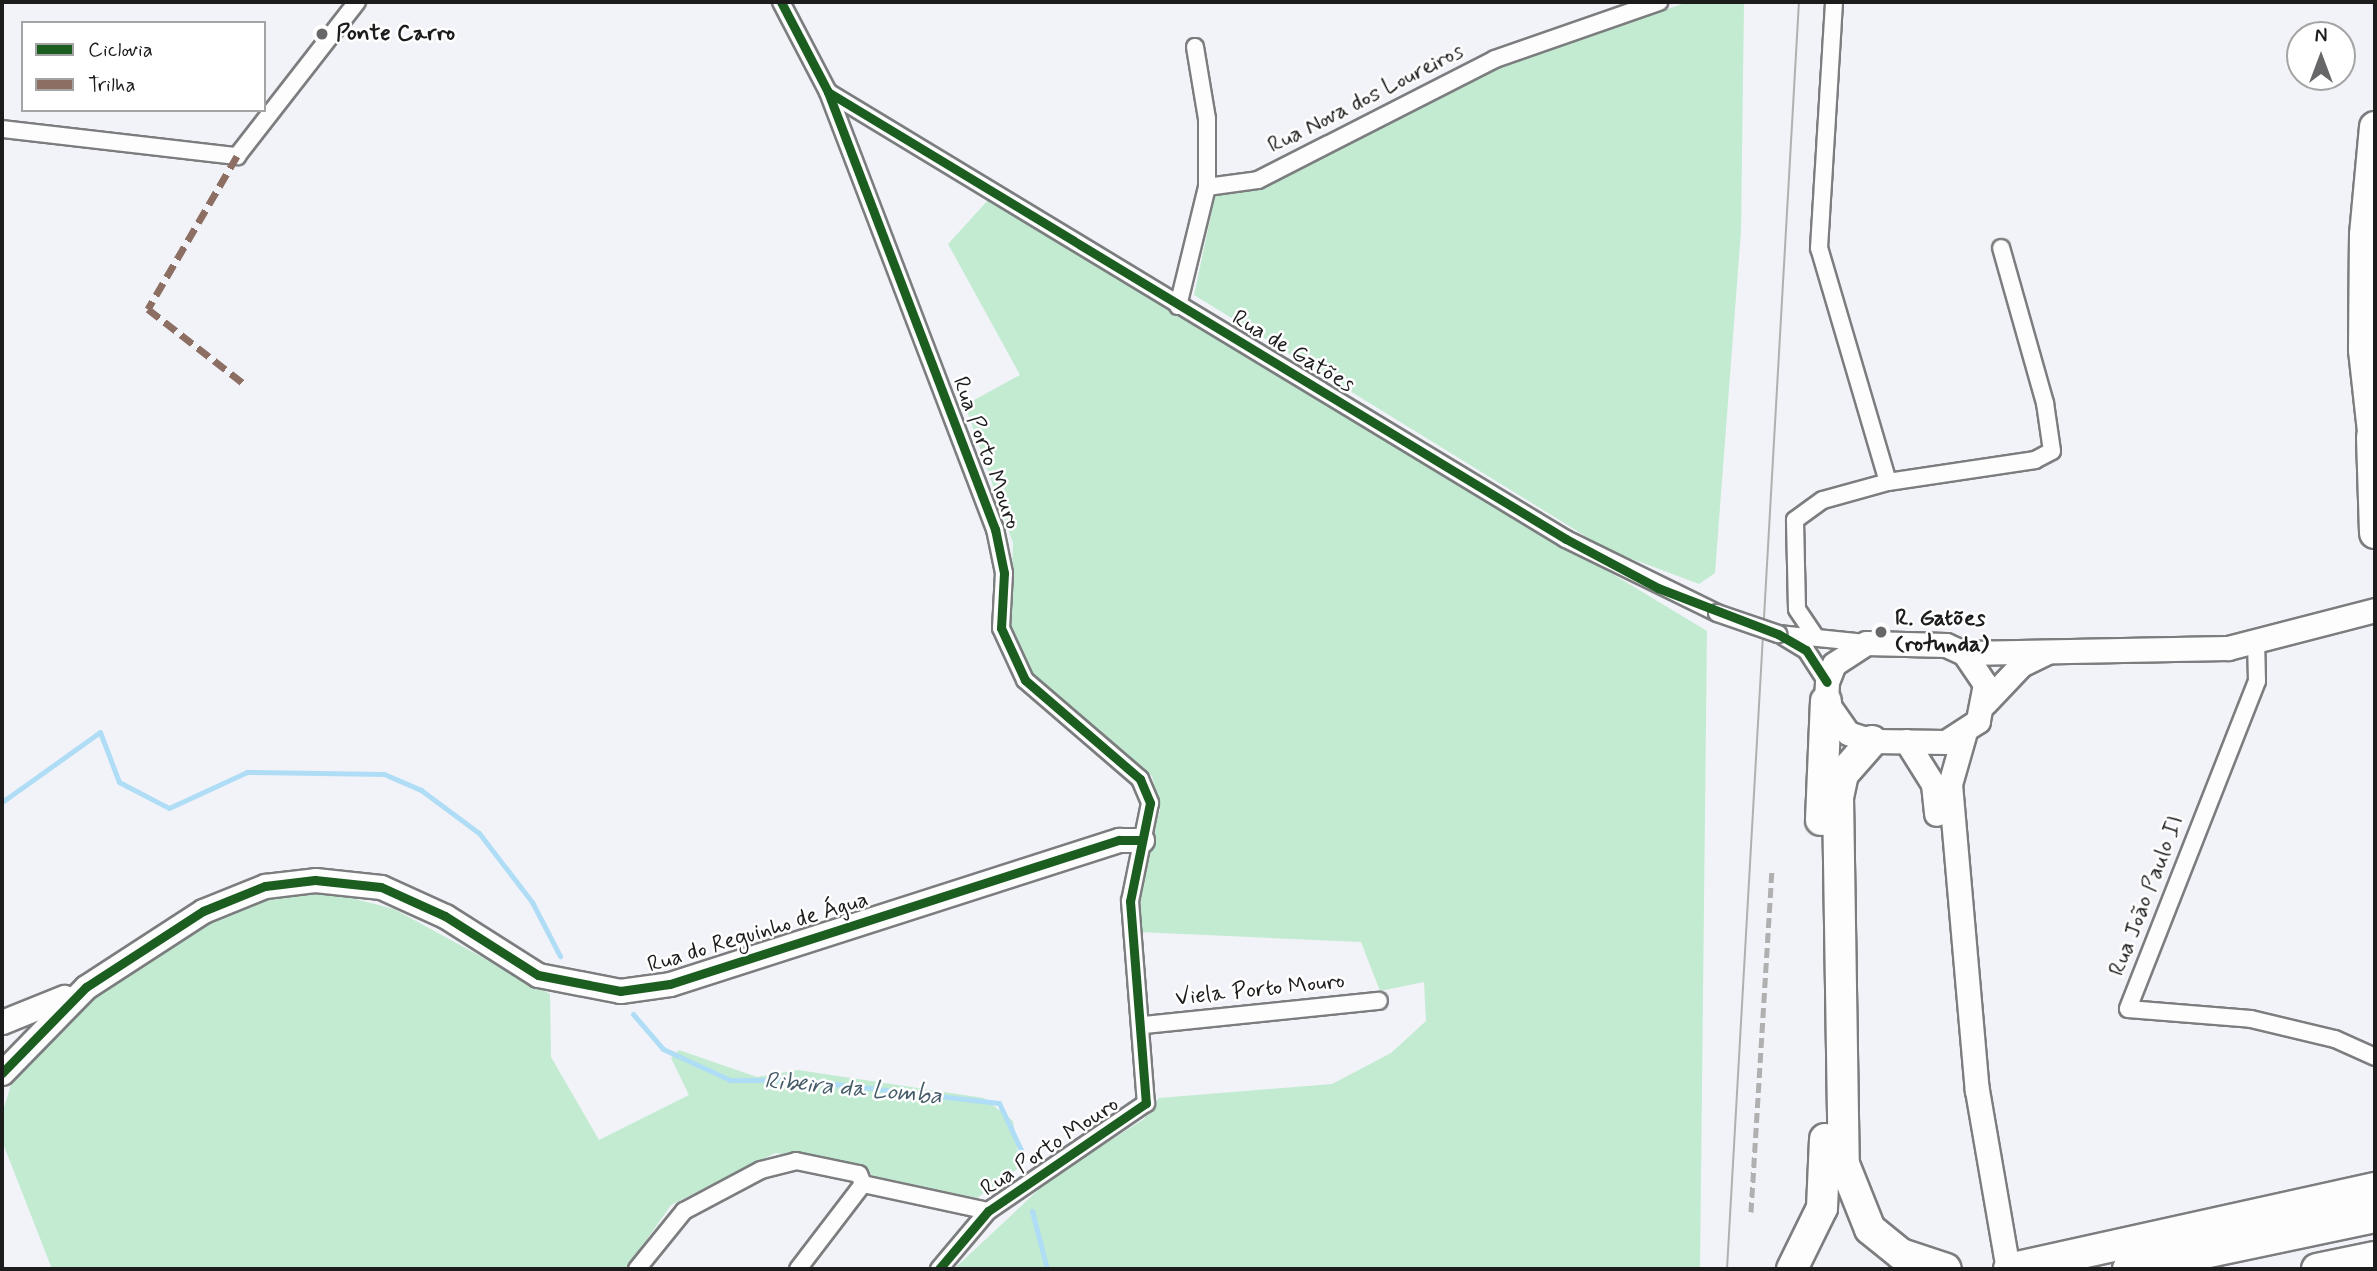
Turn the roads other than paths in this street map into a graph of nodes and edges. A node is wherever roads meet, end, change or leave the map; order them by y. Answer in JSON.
{"nodes":[{"id":1,"x":357,"y":2,"type":"edge"},
{"id":2,"x":781,"y":2,"type":"edge"},
{"id":3,"x":1659,"y":2,"type":"edge"},
{"id":4,"x":1834,"y":2,"type":"edge"},
{"id":5,"x":1195,"y":47,"type":"dead end"},
{"id":6,"x":828,"y":92,"type":"junction"},
{"id":7,"x":2375,"y":127,"type":"edge"},
{"id":8,"x":2,"y":129,"type":"edge"},
{"id":9,"x":1207,"y":187,"type":"junction"},
{"id":10,"x":2001,"y":248,"type":"dead end"},
{"id":11,"x":1178,"y":306,"type":"junction"},
{"id":12,"x":2374,"y":443,"type":"edge"},
{"id":13,"x":1888,"y":482,"type":"junction"},
{"id":14,"x":2375,"y":533,"type":"edge"},
{"id":15,"x":2375,"y":610,"type":"edge"},
{"id":16,"x":1778,"y":634,"type":"junction"},
{"id":17,"x":1815,"y":636,"type":"junction"},
{"id":18,"x":2256,"y":640,"type":"junction"},
{"id":19,"x":1866,"y":643,"type":"junction"},
{"id":20,"x":2057,"y":648,"type":"junction"},
{"id":21,"x":1964,"y":653,"type":"junction"},
{"id":22,"x":1827,"y":692,"type":"junction"},
{"id":23,"x":1985,"y":703,"type":"junction"},
{"id":24,"x":1964,"y":735,"type":"junction"},
{"id":25,"x":1872,"y":741,"type":"junction"},
{"id":26,"x":1906,"y":741,"type":"junction"},
{"id":27,"x":1142,"y":841,"type":"junction"},
{"id":28,"x":86,"y":987,"type":"junction"},
{"id":29,"x":1379,"y":1001,"type":"dead end"},
{"id":30,"x":2,"y":1022,"type":"edge"},
{"id":31,"x":1145,"y":1025,"type":"junction"},
{"id":32,"x":2375,"y":1057,"type":"edge"},
{"id":33,"x":2,"y":1073,"type":"edge"},
{"id":34,"x":2375,"y":1178,"type":"edge"},
{"id":35,"x":863,"y":1184,"type":"junction"},
{"id":36,"x":2375,"y":1188,"type":"edge"},
{"id":37,"x":1985,"y":1204,"type":"junction"},
{"id":38,"x":2285,"y":1207,"type":"junction"},
{"id":39,"x":988,"y":1211,"type":"junction"},
{"id":40,"x":2375,"y":1217,"type":"edge"},
{"id":41,"x":2375,"y":1257,"type":"edge"},
{"id":42,"x":637,"y":1269,"type":"edge"},
{"id":43,"x":798,"y":1269,"type":"edge"},
{"id":44,"x":939,"y":1269,"type":"edge"},
{"id":45,"x":1792,"y":1269,"type":"edge"},
{"id":46,"x":1946,"y":1269,"type":"edge"},
{"id":47,"x":1994,"y":1269,"type":"edge"},
{"id":48,"x":2009,"y":1269,"type":"edge"},
{"id":49,"x":2128,"y":1269,"type":"edge"},
{"id":50,"x":2317,"y":1269,"type":"edge"}],
"edges":[{"from":1,"to":8,"type":"street"},
{"from":2,"to":6,"type":"street"},
{"from":3,"to":9,"type":"street","name":"Rua Nova dos Loureiros"},
{"from":4,"to":13,"type":"street"},
{"from":5,"to":9,"type":"street"},
{"from":6,"to":11,"type":"street","name":"Rua de Gatões"},
{"from":6,"to":27,"type":"street","name":"Rua Porto Mouro"},
{"from":7,"to":12,"type":"highway"},
{"from":9,"to":11,"type":"street"},
{"from":10,"to":13,"type":"street"},
{"from":11,"to":16,"type":"street","name":"Rua de Gatões","bridge":true},
{"from":12,"to":14,"type":"highway"},
{"from":13,"to":17,"type":"street"},
{"from":15,"to":18,"type":"main road"},
{"from":16,"to":17,"type":"street","name":"Rua de Gatões"},
{"from":16,"to":22,"type":"street","name":"Rua de Gatões"},
{"from":17,"to":19,"type":"street","name":"Rua de Gatões"},
{"from":18,"to":20,"type":"main road"},
{"from":18,"to":32,"type":"street","name":"Rua João Paulo II"},
{"from":19,"to":21,"type":"main road"},
{"from":19,"to":22,"type":"main road"},
{"from":20,"to":21,"type":"main road"},
{"from":20,"to":23,"type":"main road"},
{"from":21,"to":23,"type":"main road"},
{"from":22,"to":25,"type":"main road"},
{"from":22,"to":45,"type":"highway"},
{"from":23,"to":24,"type":"main road"},
{"from":24,"to":26,"type":"main road"},
{"from":24,"to":37,"type":"main road"},
{"from":25,"to":26,"type":"main road"},
{"from":25,"to":46,"type":"highway"},
{"from":26,"to":37,"type":"main road"},
{"from":27,"to":28,"type":"main road","name":"Rua do Reguinho de Água"},
{"from":27,"to":31,"type":"street","name":"Rua Porto Mouro"},
{"from":28,"to":30,"type":"main road","name":"Rua do Reguinho de Água"},
{"from":28,"to":33,"type":"main road","name":"Rua do Reguinho de Água"},
{"from":29,"to":31,"type":"street","name":"Viela Porto Mouro"},
{"from":31,"to":39,"type":"street","name":"Rua Porto Mouro"},
{"from":34,"to":38,"type":"highway"},
{"from":35,"to":39,"type":"street"},
{"from":35,"to":42,"type":"street"},
{"from":35,"to":43,"type":"street"},
{"from":36,"to":38,"type":"highway"},
{"from":37,"to":47,"type":"main road"},
{"from":37,"to":48,"type":"main road"},
{"from":38,"to":48,"type":"highway"},
{"from":39,"to":44,"type":"street","name":"Rua Porto Mouro"},
{"from":40,"to":49,"type":"highway"},
{"from":41,"to":50,"type":"highway"}]}
